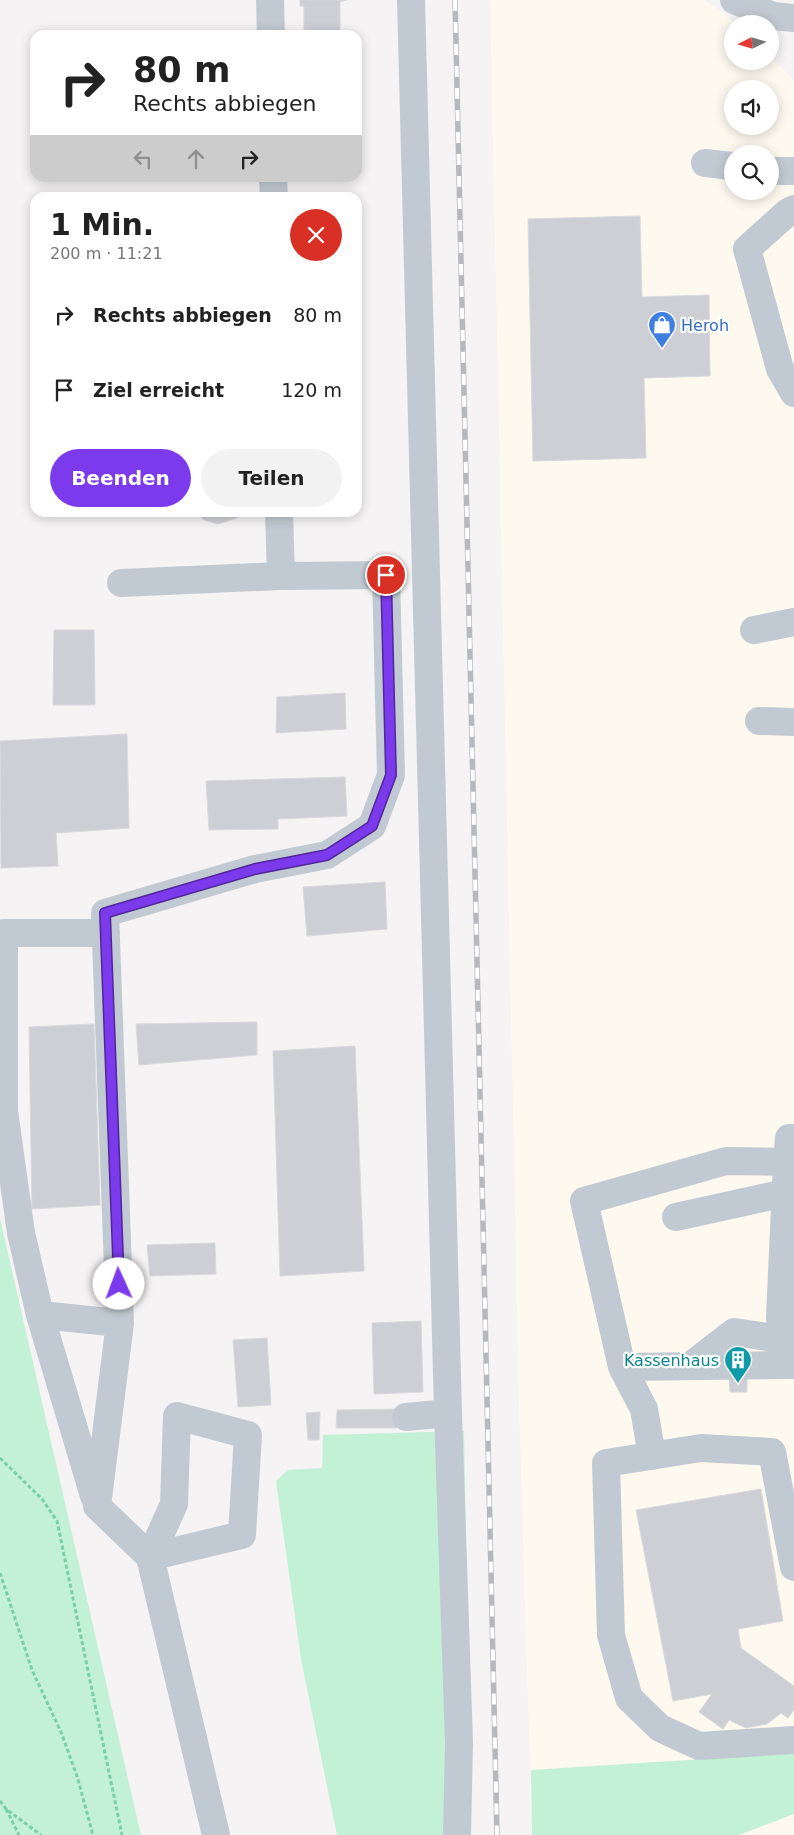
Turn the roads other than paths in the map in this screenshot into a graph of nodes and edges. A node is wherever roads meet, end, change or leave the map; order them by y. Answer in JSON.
{"nodes":[{"id":1,"x":270,"y":0,"type":"edge"},
{"id":2,"x":411,"y":0,"type":"edge"},
{"id":3,"x":734,"y":0,"type":"edge"},
{"id":4,"x":794,"y":18,"type":"edge"},
{"id":5,"x":271,"y":30,"type":"edge"},
{"id":6,"x":705,"y":163,"type":"dead end"},
{"id":7,"x":724,"y":165,"type":"edge"},
{"id":8,"x":779,"y":171,"type":"edge"},
{"id":9,"x":794,"y":171,"type":"edge"},
{"id":10,"x":794,"y":209,"type":"edge"},
{"id":11,"x":794,"y":393,"type":"edge"},
{"id":12,"x":279,"y":517,"type":"edge"},
{"id":13,"x":281,"y":576,"type":"junction"},
{"id":14,"x":121,"y":583,"type":"dead end"},
{"id":15,"x":794,"y":622,"type":"edge"},
{"id":16,"x":754,"y":630,"type":"dead end"},
{"id":17,"x":760,"y":721,"type":"dead end"},
{"id":18,"x":794,"y":722,"type":"edge"},
{"id":19,"x":106,"y":933,"type":"junction"},
{"id":20,"x":791,"y":1150,"type":"edge"},
{"id":21,"x":785,"y":1193,"type":"junction"},
{"id":22,"x":676,"y":1217,"type":"dead end"},
{"id":23,"x":788,"y":1271,"type":"edge"},
{"id":24,"x":40,"y":1315,"type":"junction"},
{"id":25,"x":120,"y":1323,"type":"junction"},
{"id":26,"x":788,"y":1340,"type":"edge"},
{"id":27,"x":794,"y":1365,"type":"edge"},
{"id":28,"x":690,"y":1366,"type":"junction"},
{"id":29,"x":622,"y":1367,"type":"junction"},
{"id":30,"x":448,"y":1413,"type":"junction"},
{"id":31,"x":406,"y":1417,"type":"dead end"},
{"id":32,"x":652,"y":1456,"type":"junction"},
{"id":33,"x":788,"y":1505,"type":"edge"},
{"id":34,"x":97,"y":1506,"type":"junction"},
{"id":35,"x":150,"y":1557,"type":"junction"},
{"id":36,"x":794,"y":1567,"type":"edge"},
{"id":37,"x":794,"y":1740,"type":"edge"},
{"id":38,"x":216,"y":1835,"type":"edge"},
{"id":39,"x":457,"y":1835,"type":"edge"}],
"edges":[{"from":1,"to":5,"type":"street"},
{"from":2,"to":30,"type":"street"},
{"from":3,"to":4,"type":"street"},
{"from":6,"to":7,"type":"street"},
{"from":8,"to":9,"type":"street"},
{"from":10,"to":11,"type":"street"},
{"from":12,"to":13,"type":"street"},
{"from":13,"to":14,"type":"street"},
{"from":13,"to":19,"type":"street"},
{"from":15,"to":16,"type":"street"},
{"from":17,"to":18,"type":"street"},
{"from":19,"to":24,"type":"street"},
{"from":19,"to":25,"type":"street"},
{"from":20,"to":21,"type":"street"},
{"from":20,"to":29,"type":"street"},
{"from":21,"to":22,"type":"street"},
{"from":21,"to":23,"type":"street"},
{"from":23,"to":26,"type":"street"},
{"from":24,"to":25,"type":"street"},
{"from":24,"to":34,"type":"street"},
{"from":25,"to":34,"type":"street"},
{"from":26,"to":28,"type":"street"},
{"from":27,"to":28,"type":"street"},
{"from":28,"to":29,"type":"street"},
{"from":29,"to":32,"type":"street"},
{"from":30,"to":31,"type":"street"},
{"from":30,"to":39,"type":"street"},
{"from":32,"to":33,"type":"street"},
{"from":32,"to":37,"type":"street"},
{"from":33,"to":36,"type":"street"},
{"from":34,"to":35,"type":"street"},
{"from":35,"to":35,"type":"street"},
{"from":35,"to":38,"type":"street"}]}
